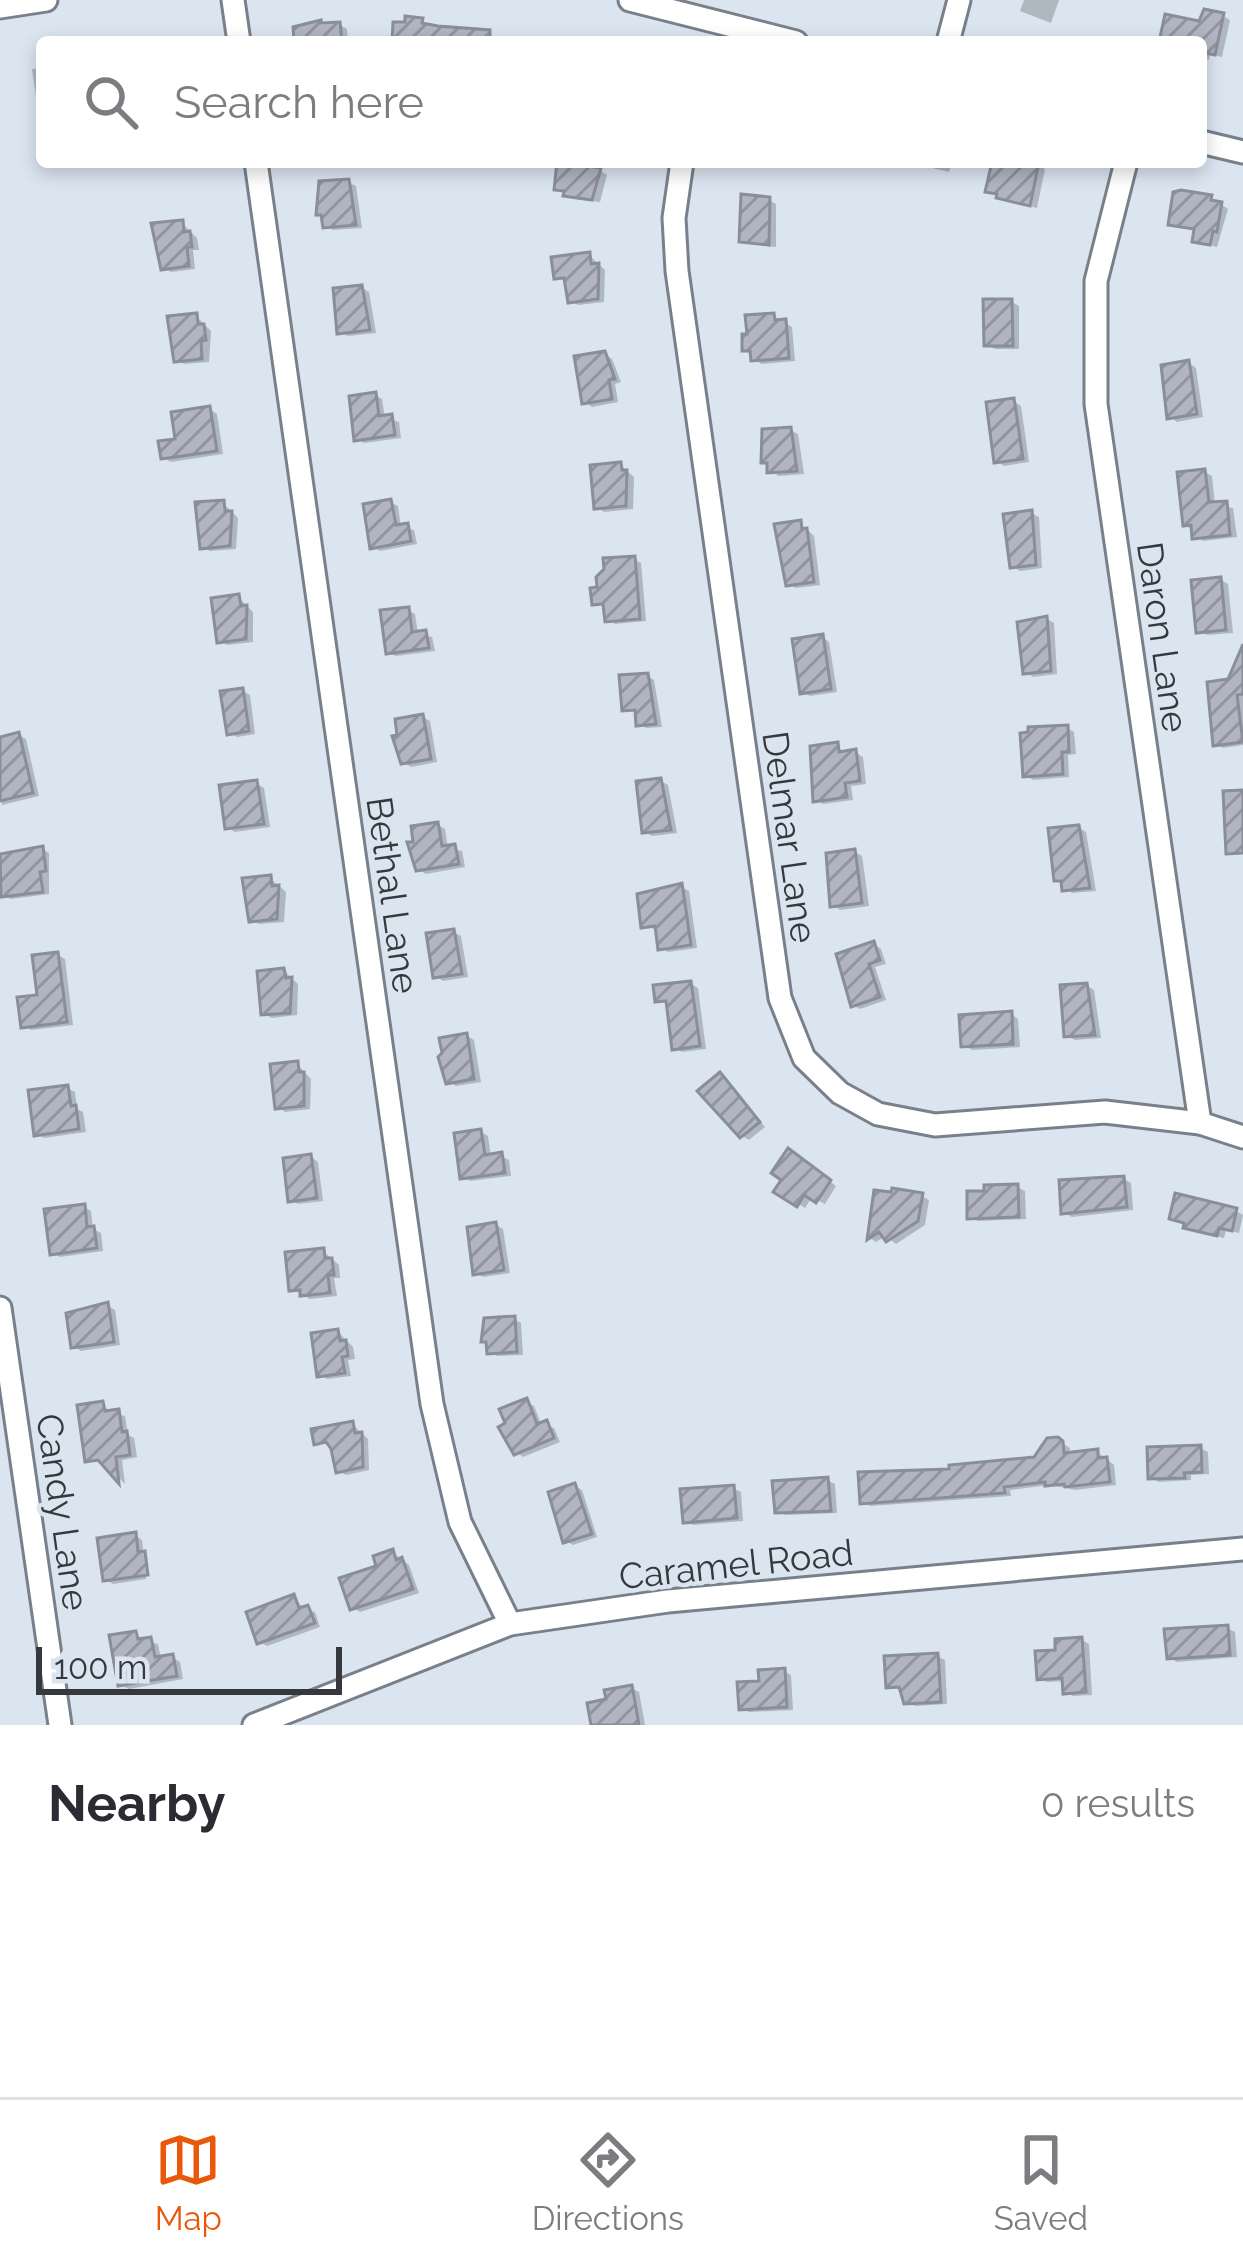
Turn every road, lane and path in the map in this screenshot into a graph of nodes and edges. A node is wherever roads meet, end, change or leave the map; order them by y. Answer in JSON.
{"nodes":[{"id":1,"x":46,"y":0,"type":"edge"},
{"id":2,"x":233,"y":0,"type":"edge"},
{"id":3,"x":630,"y":0,"type":"edge"},
{"id":4,"x":958,"y":0,"type":"edge"},
{"id":5,"x":0,"y":7,"type":"edge"},
{"id":6,"x":715,"y":33,"type":"edge"},
{"id":7,"x":238,"y":36,"type":"edge"},
{"id":8,"x":949,"y":36,"type":"edge"},
{"id":9,"x":1207,"y":143,"type":"edge"},
{"id":10,"x":1243,"y":152,"type":"edge"},
{"id":11,"x":257,"y":168,"type":"edge"},
{"id":12,"x":681,"y":168,"type":"edge"},
{"id":13,"x":1124,"y":168,"type":"edge"},
{"id":14,"x":1200,"y":1123,"type":"junction"},
{"id":15,"x":1243,"y":1137,"type":"edge"},
{"id":16,"x":0,"y":1308,"type":"edge"},
{"id":17,"x":1243,"y":1549,"type":"edge"},
{"id":18,"x":510,"y":1624,"type":"junction"},
{"id":19,"x":60,"y":1725,"type":"edge"},
{"id":20,"x":254,"y":1725,"type":"edge"}],
"edges":[{"from":1,"to":5,"type":"street"},
{"from":2,"to":7,"type":"street"},
{"from":3,"to":6,"type":"street"},
{"from":4,"to":8,"type":"street"},
{"from":9,"to":10,"type":"street"},
{"from":11,"to":18,"type":"street","name":"Bethal Lane"},
{"from":12,"to":14,"type":"street","name":"Delmar Lane"},
{"from":13,"to":14,"type":"street","name":"Daron Lane"},
{"from":14,"to":15,"type":"street","name":"Delmar Lane"},
{"from":16,"to":19,"type":"street","name":"Candy Lane"},
{"from":17,"to":18,"type":"street","name":"Caramel Road"},
{"from":18,"to":20,"type":"street","name":"Caramel Road"}]}
